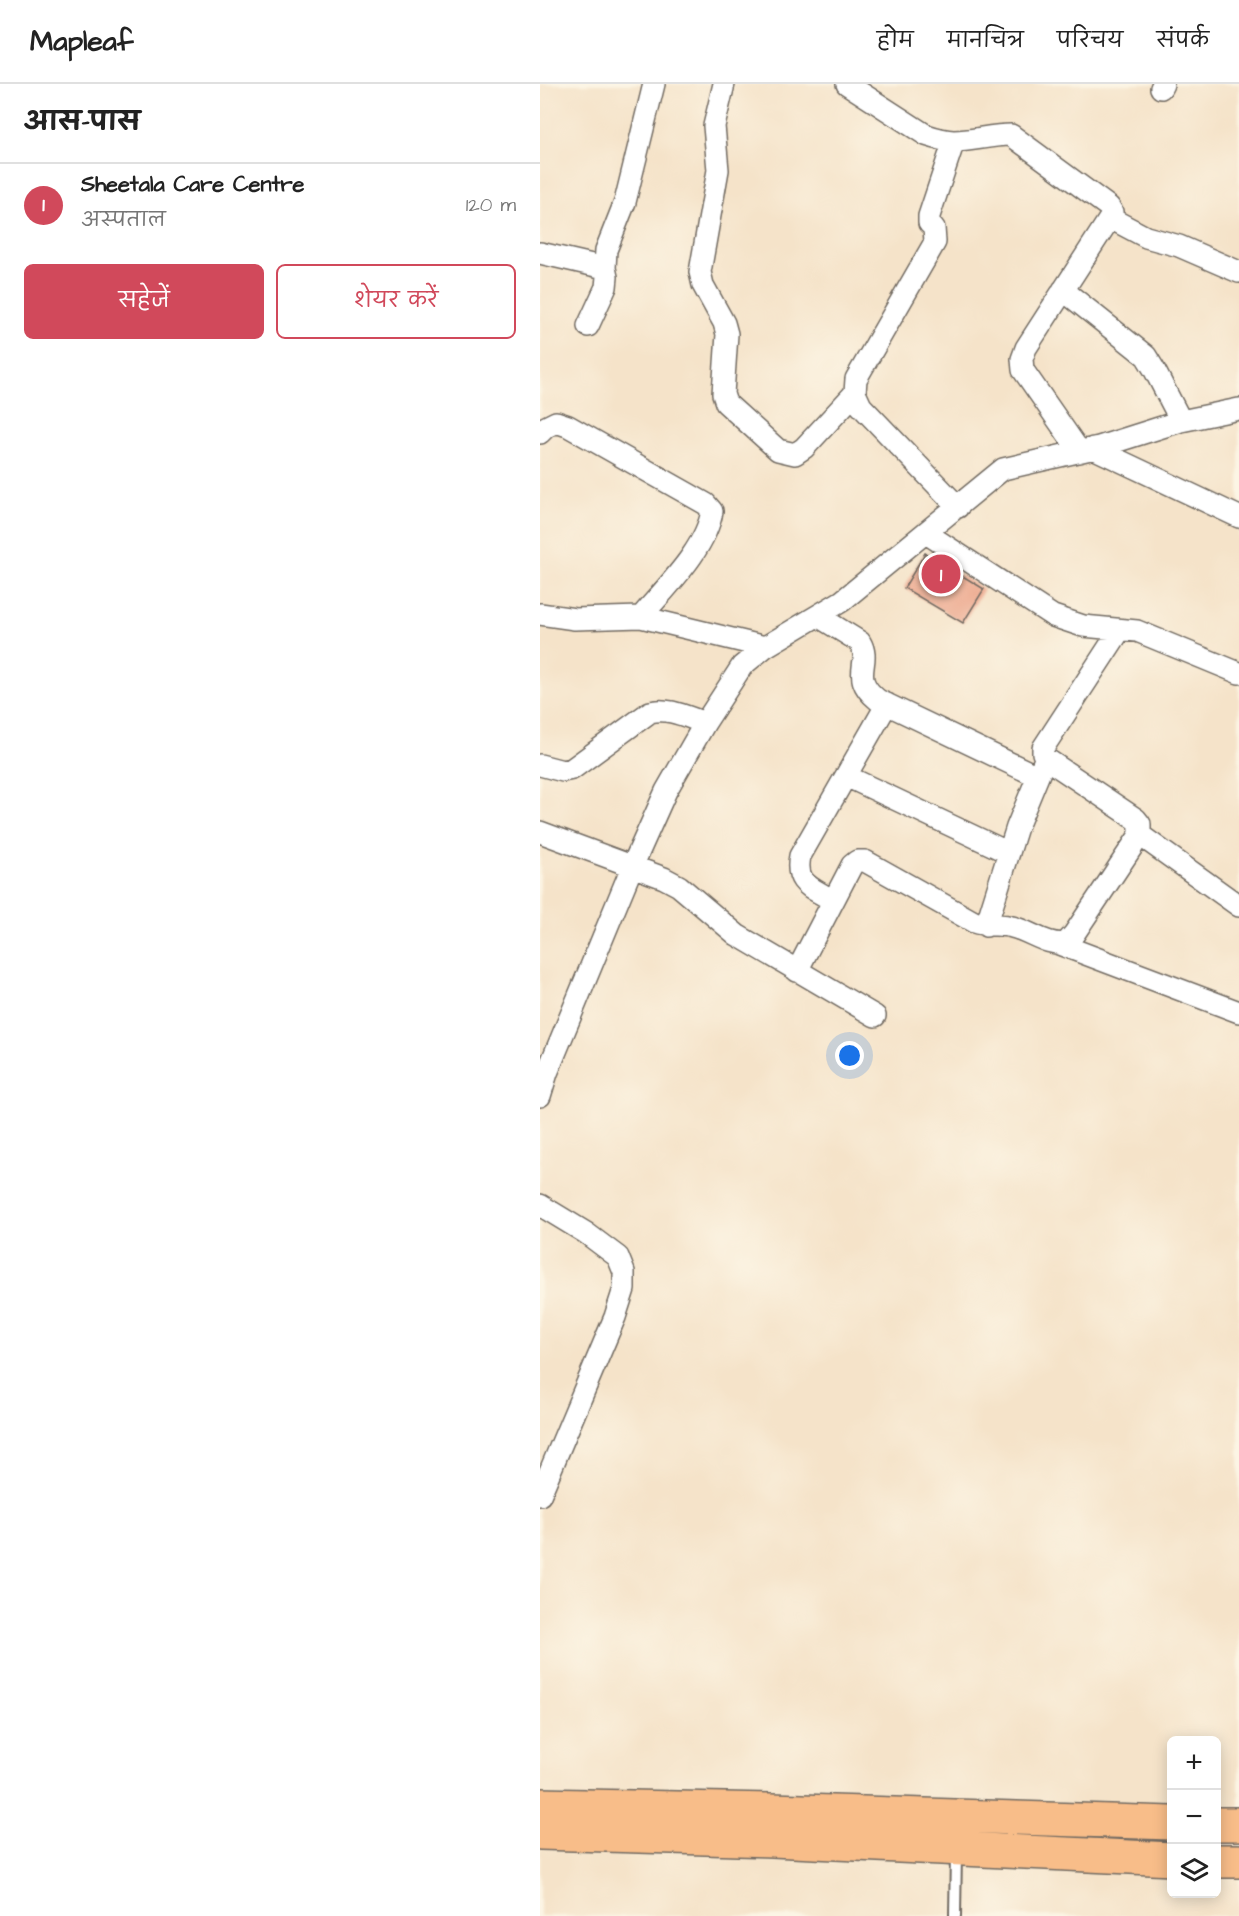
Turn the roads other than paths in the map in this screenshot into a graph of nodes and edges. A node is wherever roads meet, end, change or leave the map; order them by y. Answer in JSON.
{"nodes":[{"id":1,"x":654,"y":84,"type":"edge"},
{"id":2,"x":724,"y":84,"type":"edge"},
{"id":3,"x":847,"y":84,"type":"edge"},
{"id":4,"x":954,"y":141,"type":"junction"},
{"id":5,"x":1110,"y":218,"type":"junction"},
{"id":6,"x":540,"y":253,"type":"edge"},
{"id":7,"x":605,"y":268,"type":"junction"},
{"id":8,"x":1239,"y":272,"type":"edge"},
{"id":9,"x":1063,"y":291,"type":"junction"},
{"id":10,"x":588,"y":326,"type":"dead end"},
{"id":11,"x":855,"y":393,"type":"junction"},
{"id":12,"x":1239,"y":409,"type":"edge"},
{"id":13,"x":1181,"y":421,"type":"junction"},
{"id":14,"x":540,"y":433,"type":"edge"},
{"id":15,"x":1087,"y":450,"type":"junction"},
{"id":16,"x":958,"y":507,"type":"junction"},
{"id":17,"x":1239,"y":517,"type":"edge"},
{"id":18,"x":926,"y":533,"type":"junction"},
{"id":19,"x":540,"y":614,"type":"edge"},
{"id":20,"x":818,"y":616,"type":"junction"},
{"id":21,"x":641,"y":617,"type":"junction"},
{"id":22,"x":1120,"y":630,"type":"junction"},
{"id":23,"x":765,"y":647,"type":"junction"},
{"id":24,"x":1239,"y":673,"type":"edge"},
{"id":25,"x":887,"y":704,"type":"junction"},
{"id":26,"x":705,"y":723,"type":"junction"},
{"id":27,"x":540,"y":765,"type":"edge"},
{"id":28,"x":1041,"y":767,"type":"junction"},
{"id":29,"x":846,"y":776,"type":"junction"},
{"id":30,"x":540,"y":832,"type":"edge"},
{"id":31,"x":1140,"y":835,"type":"junction"},
{"id":32,"x":1009,"y":853,"type":"junction"},
{"id":33,"x":632,"y":867,"type":"junction"},
{"id":34,"x":833,"y":901,"type":"junction"},
{"id":35,"x":1239,"y":906,"type":"edge"},
{"id":36,"x":986,"y":926,"type":"junction"},
{"id":37,"x":1059,"y":944,"type":"junction"},
{"id":38,"x":797,"y":970,"type":"junction"},
{"id":39,"x":1239,"y":1012,"type":"edge"},
{"id":40,"x":875,"y":1016,"type":"dead end"},
{"id":41,"x":540,"y":1095,"type":"edge"},
{"id":42,"x":540,"y":1205,"type":"edge"},
{"id":43,"x":540,"y":1495,"type":"edge"},
{"id":44,"x":540,"y":1804,"type":"edge"},
{"id":45,"x":1065,"y":1820,"type":"junction"},
{"id":46,"x":1167,"y":1823,"type":"edge"},
{"id":47,"x":1221,"y":1824,"type":"edge"},
{"id":48,"x":1239,"y":1824,"type":"edge"},
{"id":49,"x":540,"y":1833,"type":"edge"},
{"id":50,"x":956,"y":1848,"type":"junction"},
{"id":51,"x":1066,"y":1854,"type":"junction"},
{"id":52,"x":1167,"y":1859,"type":"edge"},
{"id":53,"x":1221,"y":1861,"type":"edge"},
{"id":54,"x":1239,"y":1861,"type":"edge"},
{"id":55,"x":955,"y":1916,"type":"edge"}],
"edges":[{"from":1,"to":7,"type":"street"},
{"from":2,"to":11,"type":"street"},
{"from":3,"to":4,"type":"street"},
{"from":4,"to":5,"type":"street"},
{"from":4,"to":11,"type":"street"},
{"from":5,"to":8,"type":"street"},
{"from":5,"to":9,"type":"street"},
{"from":6,"to":7,"type":"street"},
{"from":7,"to":10,"type":"street"},
{"from":9,"to":13,"type":"street"},
{"from":9,"to":15,"type":"street"},
{"from":11,"to":16,"type":"street"},
{"from":12,"to":13,"type":"street"},
{"from":13,"to":15,"type":"street"},
{"from":14,"to":21,"type":"street"},
{"from":15,"to":16,"type":"street"},
{"from":15,"to":17,"type":"street"},
{"from":16,"to":18,"type":"street"},
{"from":18,"to":20,"type":"street"},
{"from":18,"to":22,"type":"street"},
{"from":19,"to":21,"type":"street"},
{"from":20,"to":23,"type":"street"},
{"from":20,"to":25,"type":"street"},
{"from":21,"to":23,"type":"street"},
{"from":22,"to":24,"type":"street"},
{"from":22,"to":28,"type":"street"},
{"from":23,"to":26,"type":"street"},
{"from":25,"to":28,"type":"street"},
{"from":25,"to":29,"type":"street"},
{"from":26,"to":27,"type":"street"},
{"from":26,"to":33,"type":"street"},
{"from":28,"to":31,"type":"street"},
{"from":28,"to":32,"type":"street"},
{"from":29,"to":32,"type":"street"},
{"from":29,"to":34,"type":"street"},
{"from":30,"to":33,"type":"street"},
{"from":31,"to":35,"type":"street"},
{"from":31,"to":37,"type":"street"},
{"from":32,"to":36,"type":"street"},
{"from":33,"to":38,"type":"street"},
{"from":33,"to":41,"type":"street"},
{"from":34,"to":36,"type":"street"},
{"from":34,"to":38,"type":"street"},
{"from":36,"to":37,"type":"street"},
{"from":37,"to":39,"type":"street"},
{"from":38,"to":40,"type":"street"},
{"from":42,"to":43,"type":"street"},
{"from":44,"to":45,"type":"main road"},
{"from":45,"to":46,"type":"main road"},
{"from":45,"to":51,"type":"main road"},
{"from":47,"to":48,"type":"main road"},
{"from":49,"to":50,"type":"main road"},
{"from":50,"to":51,"type":"main road"},
{"from":50,"to":55,"type":"lane"},
{"from":51,"to":52,"type":"main road"},
{"from":53,"to":54,"type":"main road"}]}
